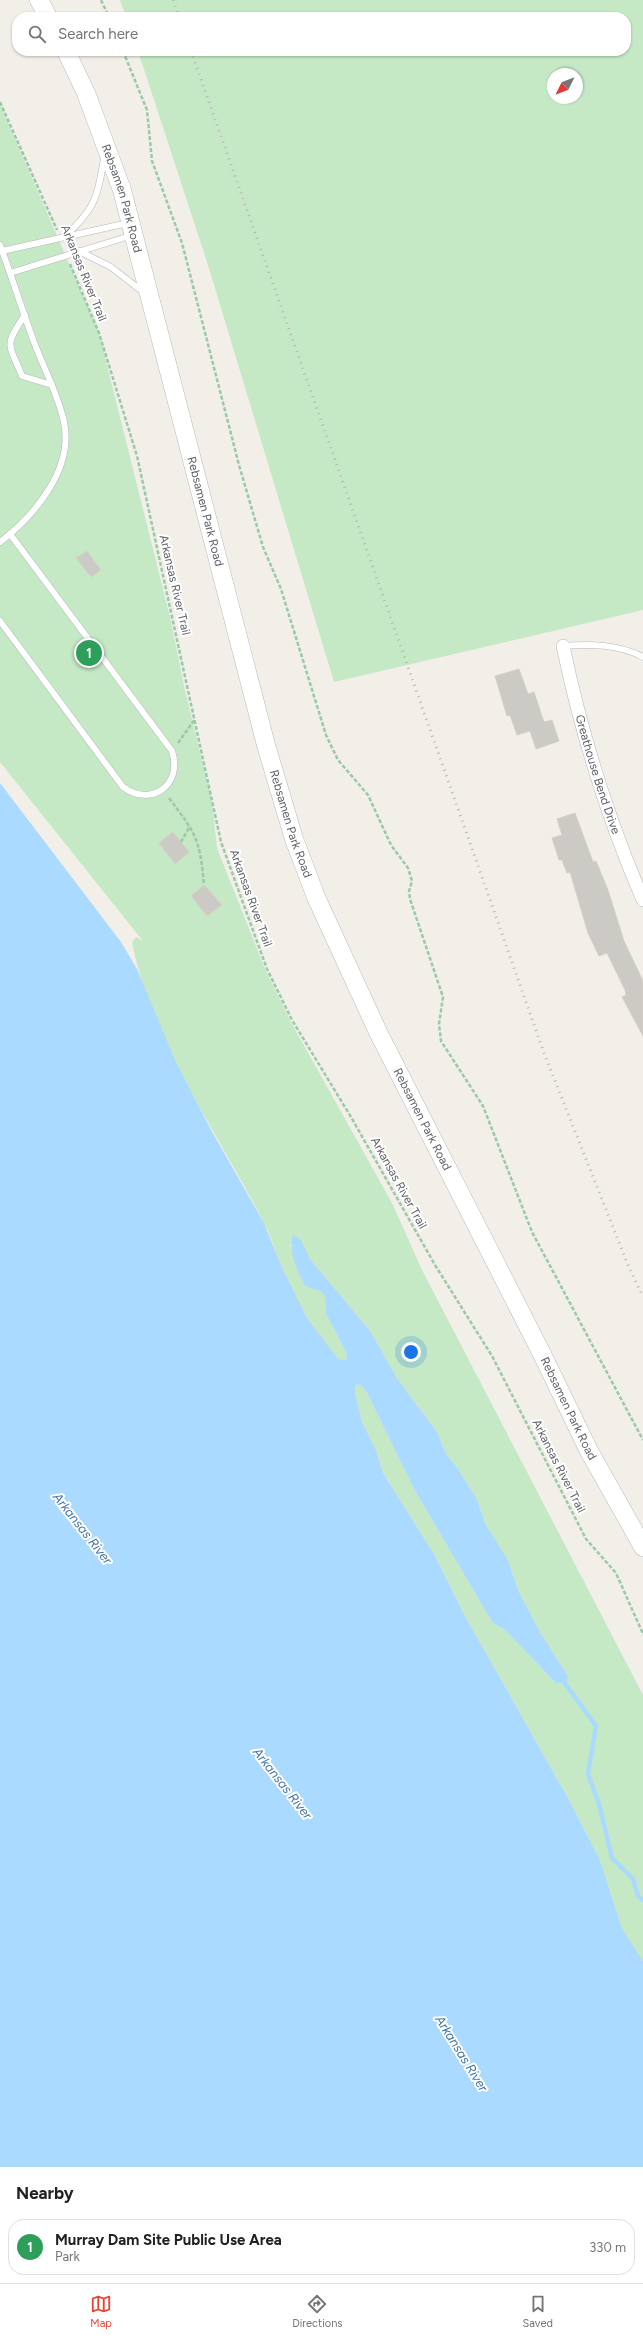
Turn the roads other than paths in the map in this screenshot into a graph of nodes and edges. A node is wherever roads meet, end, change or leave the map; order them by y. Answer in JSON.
{"nodes":[{"id":1,"x":39,"y":0,"type":"edge"},
{"id":2,"x":45,"y":12,"type":"edge"},
{"id":3,"x":68,"y":56,"type":"edge"},
{"id":4,"x":106,"y":145,"type":"junction"},
{"id":5,"x":133,"y":228,"type":"junction"},
{"id":6,"x":62,"y":237,"type":"junction"},
{"id":7,"x":1,"y":248,"type":"edge"},
{"id":8,"x":79,"y":250,"type":"junction"},
{"id":9,"x":10,"y":273,"type":"junction"},
{"id":10,"x":151,"y":300,"type":"junction"},
{"id":11,"x":24,"y":316,"type":"junction"},
{"id":12,"x":52,"y":385,"type":"junction"},
{"id":13,"x":10,"y":534,"type":"junction"},
{"id":14,"x":0,"y":542,"type":"edge"},
{"id":15,"x":0,"y":621,"type":"edge"},
{"id":16,"x":563,"y":646,"type":"joint"},
{"id":17,"x":643,"y":657,"type":"edge"},
{"id":18,"x":643,"y":900,"type":"edge"},
{"id":19,"x":643,"y":1547,"type":"edge"}],
"edges":[{"from":1,"to":2,"type":"street"},
{"from":3,"to":4,"type":"street","name":"Rebsamen Park Road"},
{"from":4,"to":5,"type":"street","name":"Rebsamen Park Road"},
{"from":4,"to":6,"type":"lane"},
{"from":5,"to":6,"type":"lane"},
{"from":5,"to":8,"type":"lane"},
{"from":5,"to":10,"type":"street","name":"Rebsamen Park Road"},
{"from":6,"to":7,"type":"lane"},
{"from":7,"to":9,"type":"lane"},
{"from":8,"to":9,"type":"lane"},
{"from":8,"to":10,"type":"lane"},
{"from":9,"to":11,"type":"lane"},
{"from":10,"to":19,"type":"street","name":"Rebsamen Park Road"},
{"from":11,"to":12,"type":"lane"},
{"from":11,"to":12,"type":"lane"},
{"from":12,"to":13,"type":"lane"},
{"from":13,"to":14,"type":"lane"},
{"from":13,"to":15,"type":"lane"},
{"from":16,"to":17,"type":"lane"},
{"from":16,"to":18,"type":"street","name":"Greathouse Bend Drive"}]}
